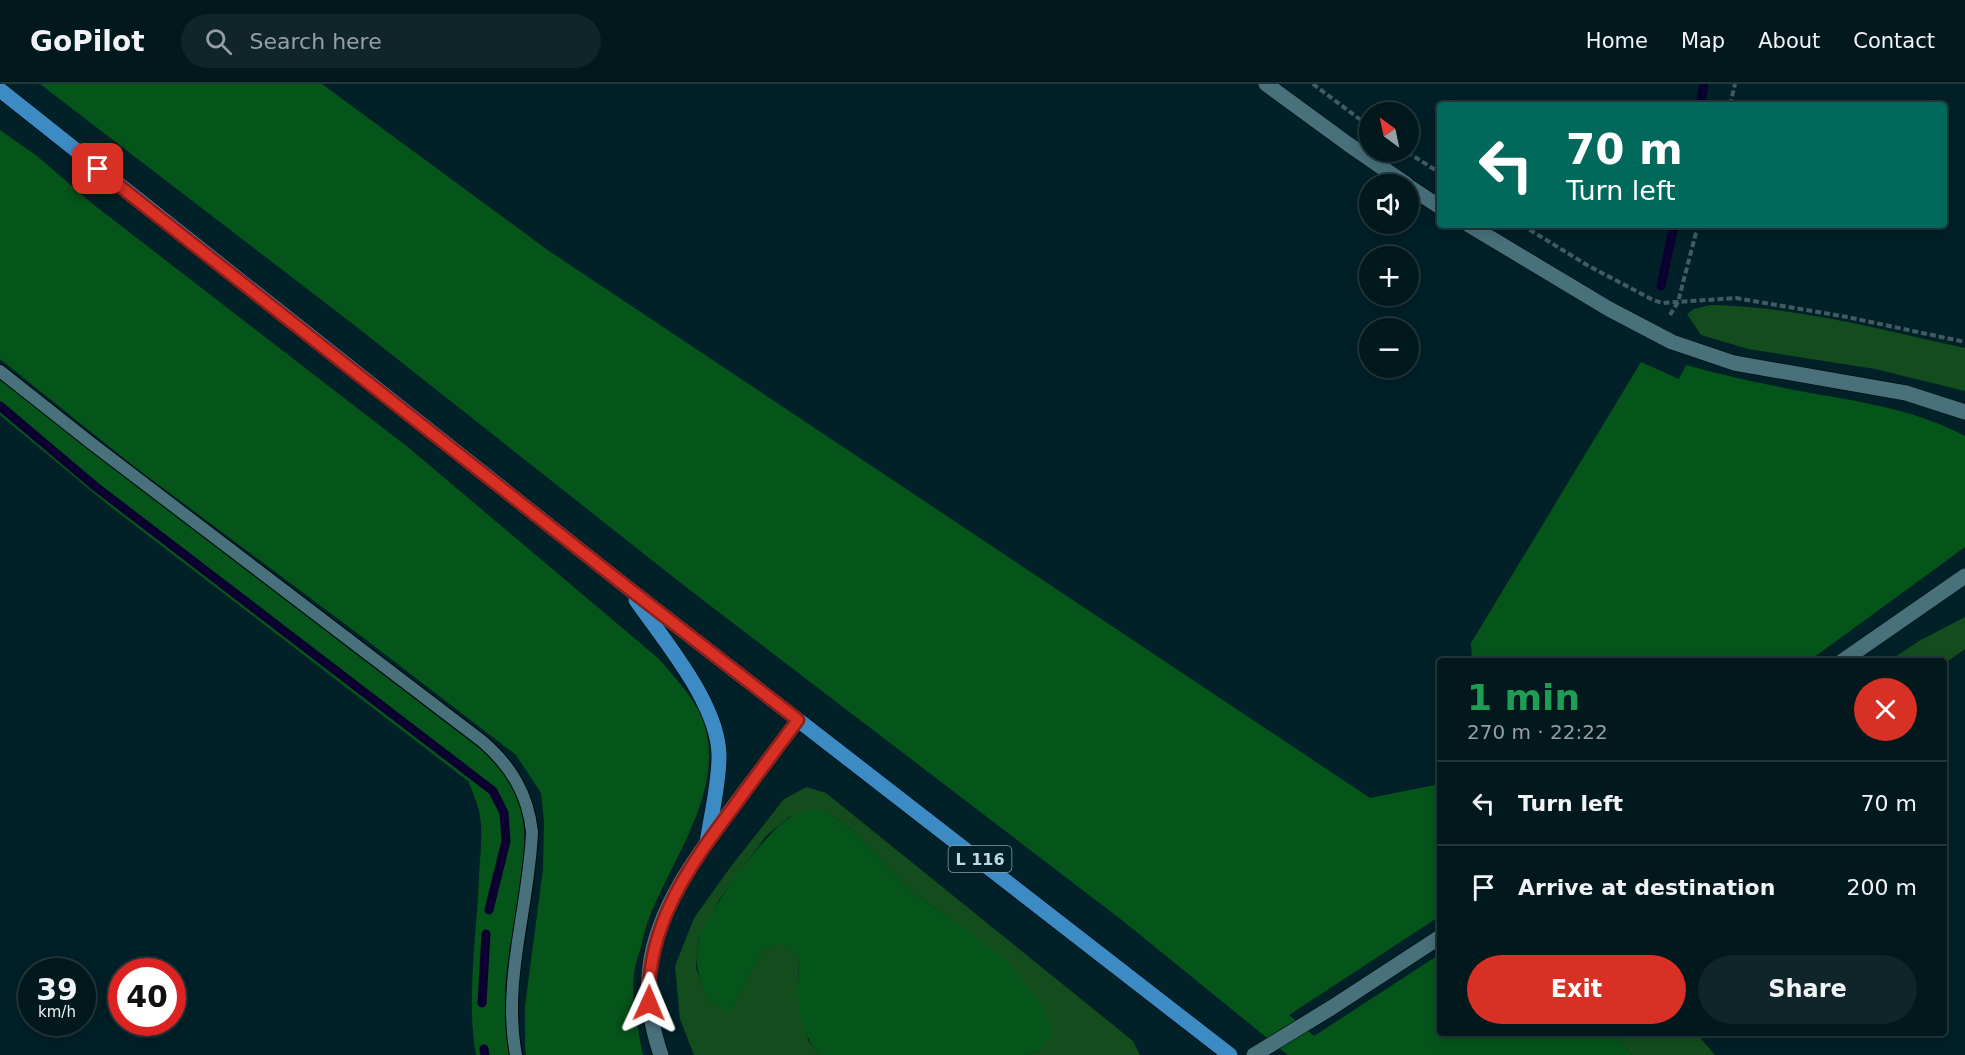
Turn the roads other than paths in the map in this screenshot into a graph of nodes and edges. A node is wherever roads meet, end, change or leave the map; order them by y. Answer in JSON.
{"nodes":[{"id":1,"x":1266,"y":84,"type":"edge"},
{"id":2,"x":0,"y":90,"type":"edge"},
{"id":3,"x":1391,"y":174,"type":"edge"},
{"id":4,"x":1419,"y":193,"type":"edge"},
{"id":5,"x":1437,"y":205,"type":"edge"},
{"id":6,"x":1474,"y":228,"type":"edge"},
{"id":7,"x":0,"y":371,"type":"edge"},
{"id":8,"x":1965,"y":412,"type":"edge"},
{"id":9,"x":1965,"y":576,"type":"edge"},
{"id":10,"x":628,"y":588,"type":"junction"},
{"id":11,"x":1847,"y":658,"type":"edge"},
{"id":12,"x":798,"y":720,"type":"junction"},
{"id":13,"x":707,"y":843,"type":"junction"},
{"id":14,"x":1437,"y":939,"type":"edge"},
{"id":15,"x":516,"y":1055,"type":"edge"},
{"id":16,"x":661,"y":1055,"type":"edge"},
{"id":17,"x":1230,"y":1055,"type":"edge"},
{"id":18,"x":1254,"y":1055,"type":"edge"}],
"edges":[{"from":1,"to":3,"type":"street"},
{"from":2,"to":10,"type":"main road","number":"L 116"},
{"from":4,"to":5,"type":"street"},
{"from":6,"to":8,"type":"street"},
{"from":7,"to":15,"type":"lane"},
{"from":9,"to":11,"type":"street"},
{"from":10,"to":12,"type":"main road","number":"L 116"},
{"from":10,"to":13,"type":"main road"},
{"from":12,"to":13,"type":"street"},
{"from":12,"to":17,"type":"main road","number":"L 116"},
{"from":13,"to":16,"type":"street"},
{"from":14,"to":18,"type":"street"}]}
